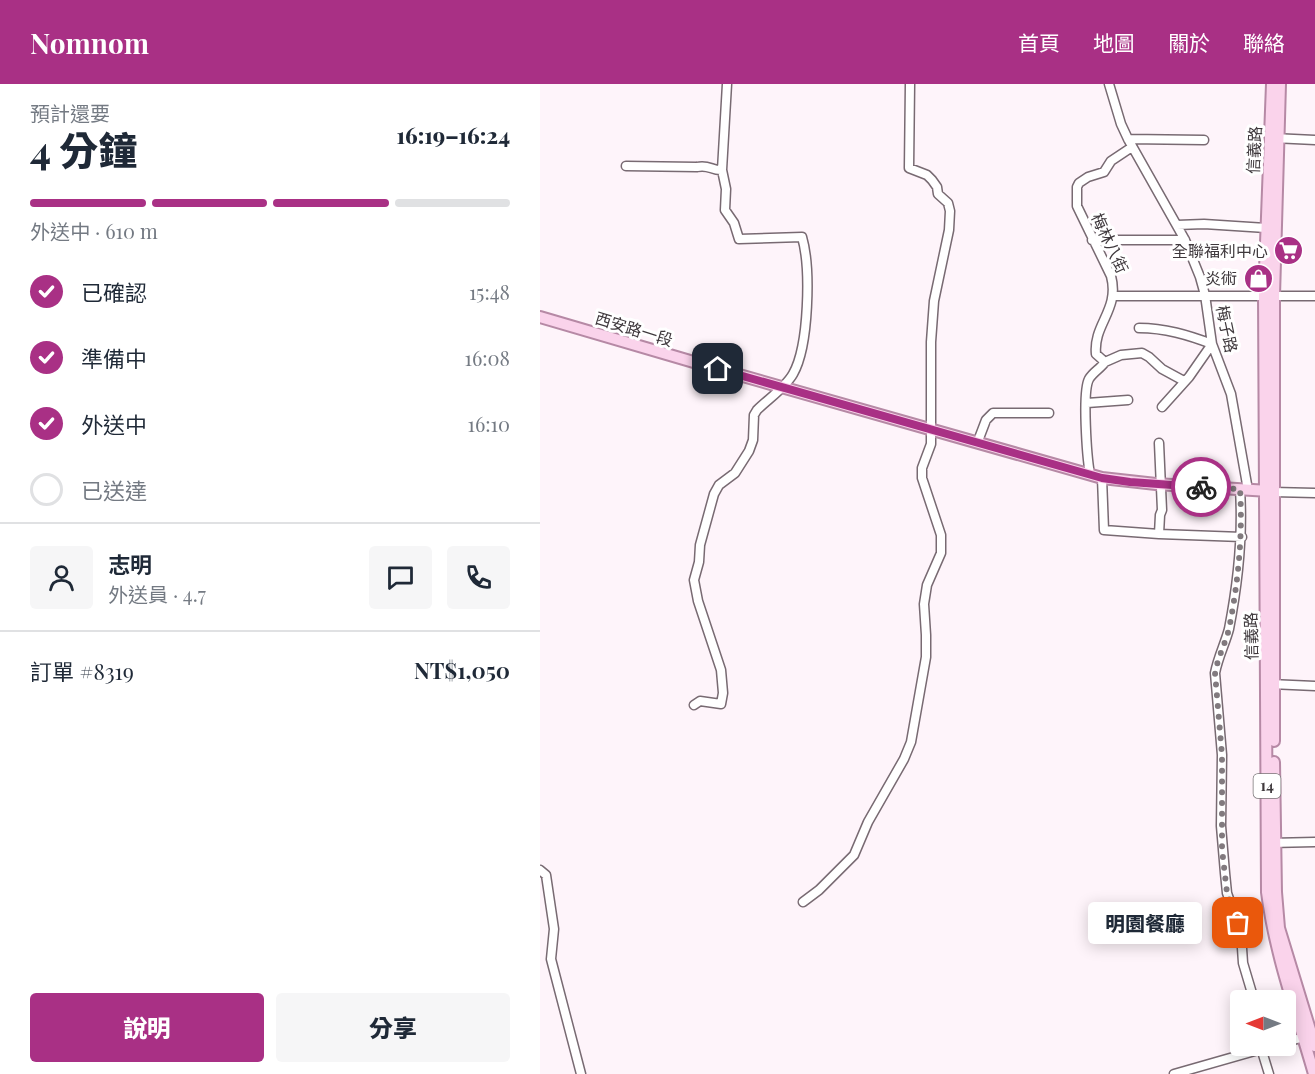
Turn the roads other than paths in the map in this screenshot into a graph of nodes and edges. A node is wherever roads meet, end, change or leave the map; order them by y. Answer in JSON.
{"nodes":[{"id":1,"x":727,"y":84,"type":"edge"},
{"id":2,"x":910,"y":84,"type":"edge"},
{"id":3,"x":1109,"y":84,"type":"edge"},
{"id":4,"x":1272,"y":84,"type":"edge"},
{"id":5,"x":1280,"y":84,"type":"edge"},
{"id":6,"x":1274,"y":138,"type":"junction"},
{"id":7,"x":1204,"y":140,"type":"dead end"},
{"id":8,"x":1315,"y":140,"type":"edge"},
{"id":9,"x":1130,"y":143,"type":"junction"},
{"id":10,"x":626,"y":166,"type":"dead end"},
{"id":11,"x":722,"y":170,"type":"junction"},
{"id":12,"x":1177,"y":225,"type":"junction"},
{"id":13,"x":1266,"y":228,"type":"junction"},
{"id":14,"x":1092,"y":240,"type":"junction"},
{"id":15,"x":1185,"y":240,"type":"junction"},
{"id":16,"x":1205,"y":295,"type":"junction"},
{"id":17,"x":1113,"y":296,"type":"junction"},
{"id":18,"x":1269,"y":296,"type":"junction"},
{"id":19,"x":1315,"y":296,"type":"edge"},
{"id":20,"x":540,"y":317,"type":"edge"},
{"id":21,"x":1139,"y":328,"type":"dead end"},
{"id":22,"x":1212,"y":344,"type":"junction"},
{"id":23,"x":1105,"y":363,"type":"junction"},
{"id":24,"x":1184,"y":381,"type":"junction"},
{"id":25,"x":782,"y":386,"type":"junction"},
{"id":26,"x":1128,"y":400,"type":"dead end"},
{"id":27,"x":1087,"y":403,"type":"junction"},
{"id":28,"x":1162,"y":407,"type":"dead end"},
{"id":29,"x":1049,"y":413,"type":"dead end"},
{"id":30,"x":931,"y":428,"type":"junction"},
{"id":31,"x":978,"y":441,"type":"junction"},
{"id":32,"x":1159,"y":444,"type":"dead end"},
{"id":33,"x":1090,"y":474,"type":"junction"},
{"id":34,"x":1102,"y":478,"type":"junction"},
{"id":35,"x":1162,"y":485,"type":"junction"},
{"id":36,"x":1244,"y":489,"type":"junction"},
{"id":37,"x":1268,"y":491,"type":"junction"},
{"id":38,"x":1315,"y":493,"type":"edge"},
{"id":39,"x":1159,"y":534,"type":"junction"},
{"id":40,"x":1242,"y":537,"type":"junction"},
{"id":41,"x":1271,"y":684,"type":"junction"},
{"id":42,"x":1315,"y":686,"type":"edge"},
{"id":43,"x":694,"y":705,"type":"dead end"},
{"id":44,"x":1315,"y":842,"type":"edge"},
{"id":45,"x":1271,"y":843,"type":"junction"},
{"id":46,"x":540,"y":870,"type":"edge"},
{"id":47,"x":803,"y":902,"type":"dead end"},
{"id":48,"x":1251,"y":990,"type":"edge"},
{"id":49,"x":1311,"y":1038,"type":"edge"},
{"id":50,"x":1296,"y":1040,"type":"edge"},
{"id":51,"x":1234,"y":1056,"type":"edge"},
{"id":52,"x":1268,"y":1056,"type":"edge"},
{"id":53,"x":581,"y":1074,"type":"edge"},
{"id":54,"x":1174,"y":1074,"type":"edge"},
{"id":55,"x":1269,"y":1074,"type":"edge"},
{"id":56,"x":1314,"y":1074,"type":"edge"}],
"edges":[{"from":1,"to":11,"type":"street"},
{"from":2,"to":30,"type":"street"},
{"from":3,"to":9,"type":"street","name":"梅子路"},
{"from":4,"to":6,"type":"main road","name":"信義路","number":"14"},
{"from":5,"to":6,"type":"main road","name":"信義路","number":"14"},
{"from":6,"to":8,"type":"street"},
{"from":6,"to":13,"type":"main road","name":"信義路","number":"14"},
{"from":6,"to":18,"type":"main road","name":"信義路","number":"14"},
{"from":7,"to":9,"type":"street"},
{"from":9,"to":12,"type":"street","name":"梅子路"},
{"from":9,"to":14,"type":"street","name":"梅林八街"},
{"from":10,"to":11,"type":"street"},
{"from":11,"to":25,"type":"street"},
{"from":12,"to":13,"type":"street"},
{"from":12,"to":15,"type":"street","name":"梅子路"},
{"from":13,"to":18,"type":"main road","name":"信義路","number":"14"},
{"from":14,"to":15,"type":"street"},
{"from":14,"to":17,"type":"street","name":"梅林八街"},
{"from":15,"to":16,"type":"street","name":"梅子路"},
{"from":16,"to":17,"type":"street"},
{"from":16,"to":18,"type":"street"},
{"from":16,"to":22,"type":"street","name":"梅子路"},
{"from":17,"to":23,"type":"street","name":"梅林八街"},
{"from":18,"to":19,"type":"street"},
{"from":18,"to":37,"type":"main road","name":"信義路","number":"14"},
{"from":20,"to":25,"type":"main road","name":"西安路一段"},
{"from":21,"to":22,"type":"street"},
{"from":22,"to":24,"type":"street"},
{"from":22,"to":36,"type":"street","name":"梅子路"},
{"from":23,"to":24,"type":"street"},
{"from":23,"to":27,"type":"street"},
{"from":24,"to":28,"type":"street"},
{"from":25,"to":30,"type":"main road","name":"西安路一段"},
{"from":25,"to":43,"type":"street"},
{"from":26,"to":27,"type":"street"},
{"from":27,"to":33,"type":"street"},
{"from":29,"to":31,"type":"street"},
{"from":30,"to":31,"type":"main road","name":"西安路一段"},
{"from":30,"to":47,"type":"street"},
{"from":31,"to":33,"type":"main road","name":"西安路一段"},
{"from":32,"to":35,"type":"street"},
{"from":33,"to":34,"type":"main road","name":"西安路一段"},
{"from":34,"to":35,"type":"main road","name":"西安路一段"},
{"from":34,"to":39,"type":"street"},
{"from":35,"to":36,"type":"main road","name":"西安路一段"},
{"from":35,"to":39,"type":"street"},
{"from":36,"to":37,"type":"main road","name":"西安路一段"},
{"from":36,"to":40,"type":"street","name":"梅子路"},
{"from":37,"to":38,"type":"street","name":"西安路一段"},
{"from":37,"to":41,"type":"main road","name":"信義路","number":"14"},
{"from":39,"to":40,"type":"street"},
{"from":40,"to":48,"type":"street","name":"梅子路"},
{"from":41,"to":42,"type":"street"},
{"from":41,"to":45,"type":"main road","name":"信義路","number":"14"},
{"from":44,"to":45,"type":"street"},
{"from":45,"to":49,"type":"main road","name":"信義路","number":"14"},
{"from":46,"to":53,"type":"street"},
{"from":49,"to":50,"type":"street"},
{"from":49,"to":56,"type":"main road","name":"信義路","number":"14"},
{"from":51,"to":54,"type":"street"},
{"from":52,"to":55,"type":"street"}]}
